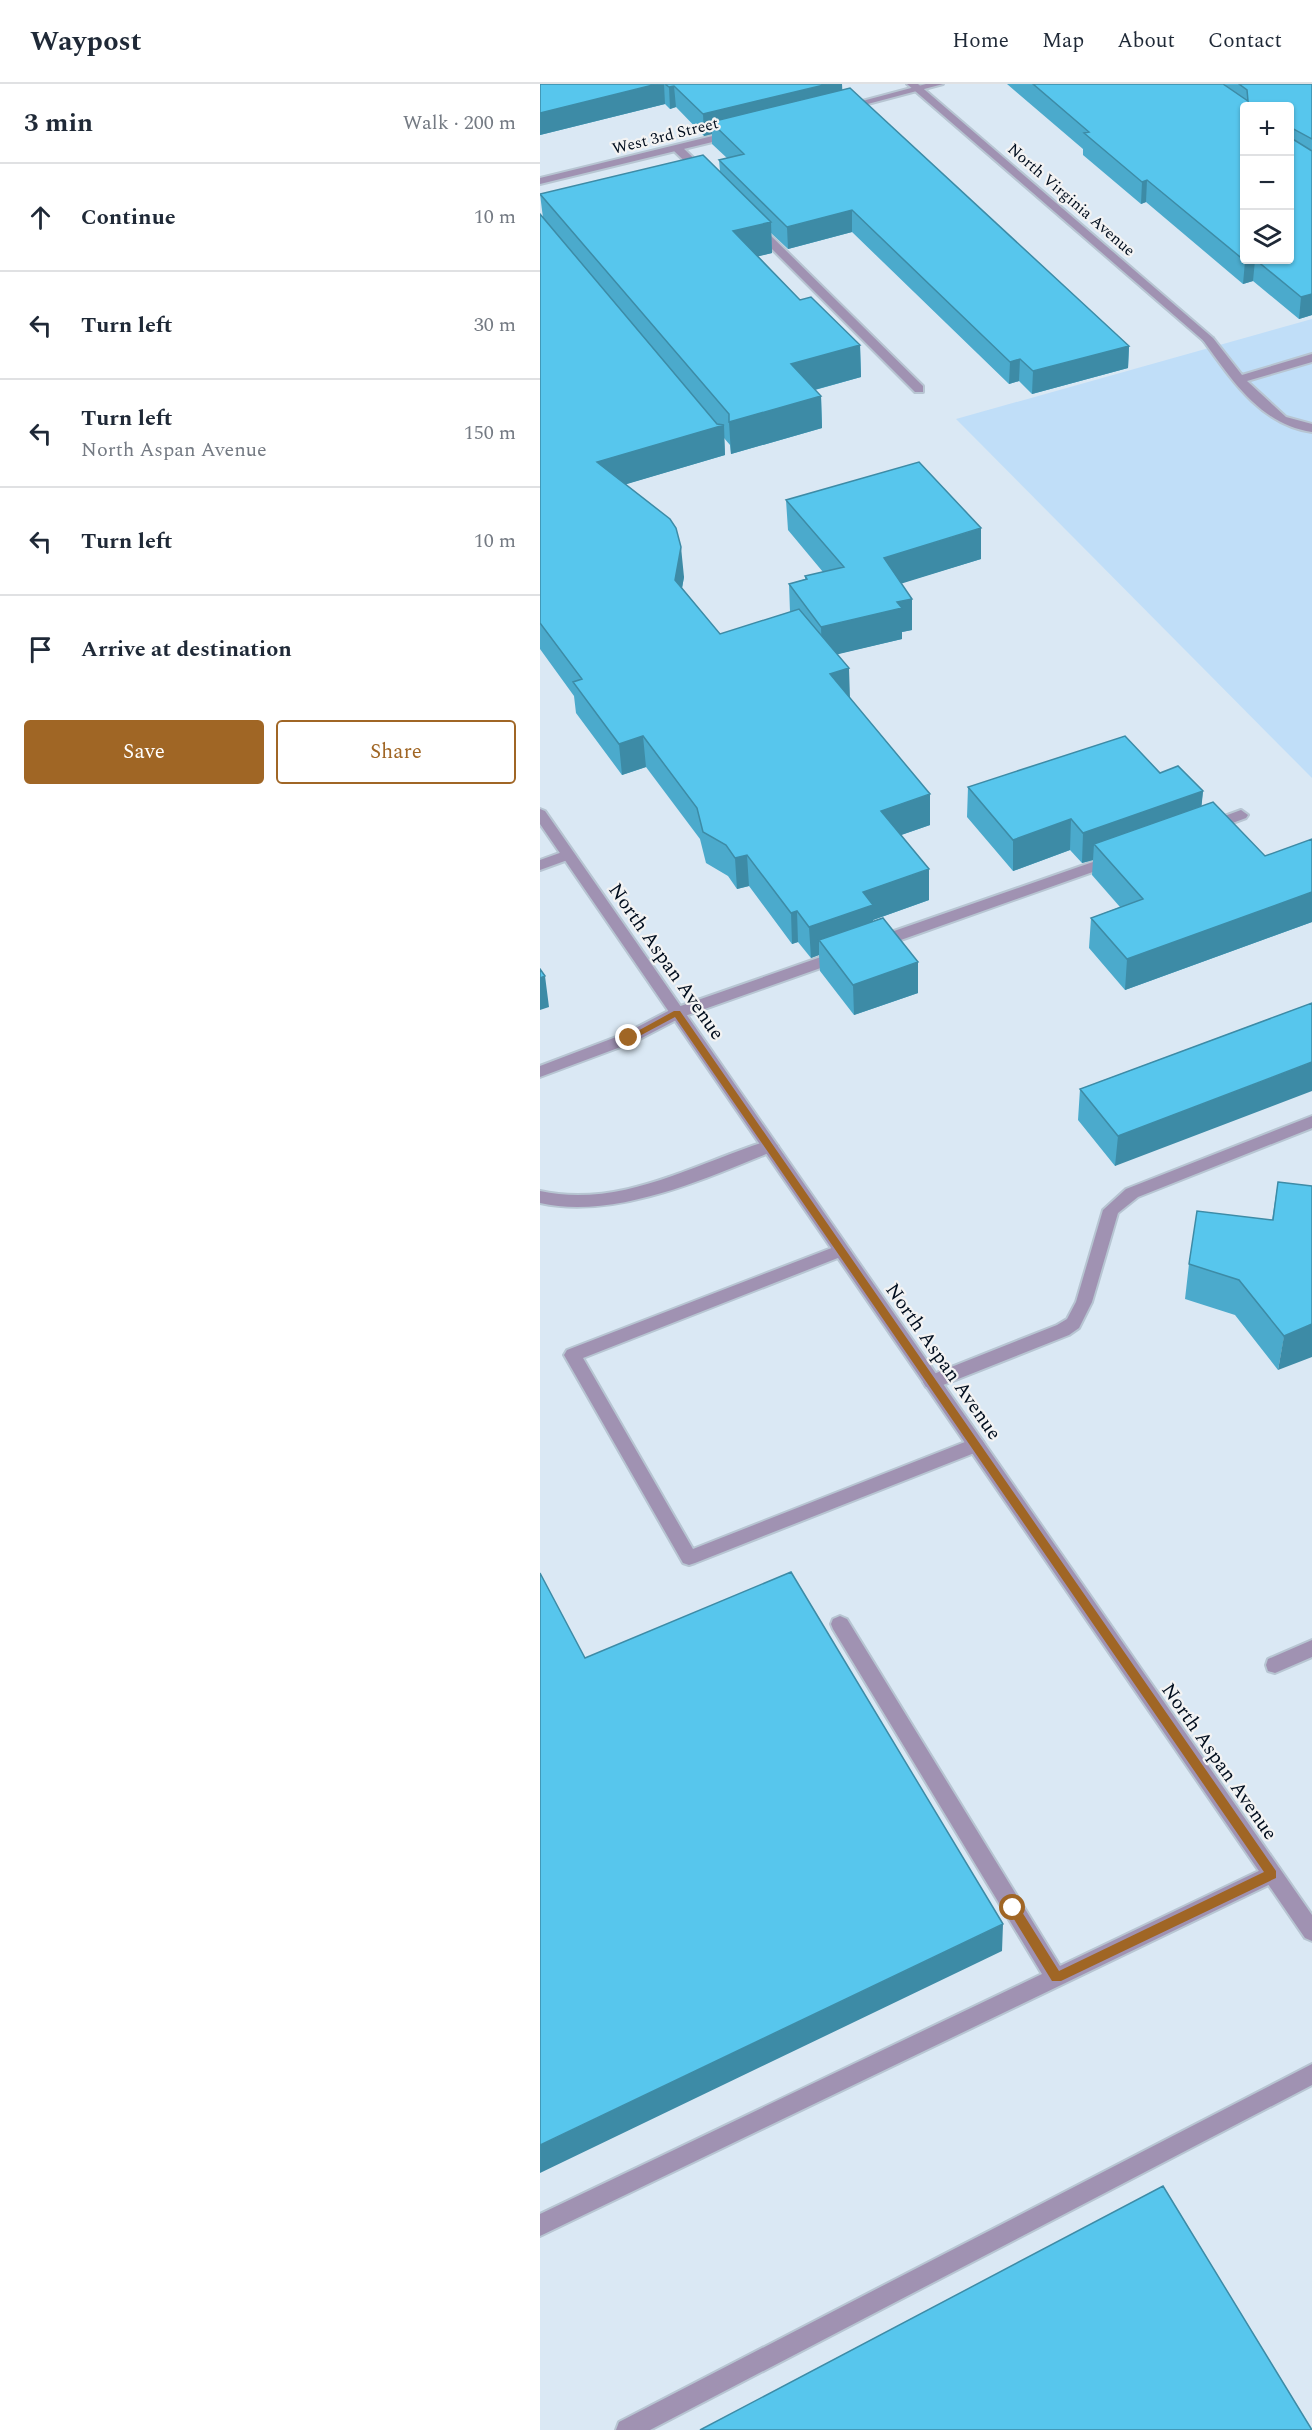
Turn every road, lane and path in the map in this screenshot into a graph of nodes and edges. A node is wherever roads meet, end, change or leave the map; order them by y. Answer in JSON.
{"nodes":[{"id":1,"x":938,"y":84,"type":"edge"},
{"id":2,"x":915,"y":86,"type":"edge"},
{"id":3,"x":834,"y":109,"type":"edge"},
{"id":4,"x":744,"y":131,"type":"edge"},
{"id":5,"x":677,"y":147,"type":"junction"},
{"id":6,"x":540,"y":181,"type":"edge"},
{"id":7,"x":710,"y":181,"type":"edge"},
{"id":8,"x":744,"y":214,"type":"edge"},
{"id":9,"x":1312,"y":358,"type":"edge"},
{"id":10,"x":1240,"y":379,"type":"junction"},
{"id":11,"x":919,"y":389,"type":"dead end"},
{"id":12,"x":1312,"y":428,"type":"edge"},
{"id":13,"x":540,"y":814,"type":"edge"},
{"id":14,"x":1241,"y":815,"type":"dead end"},
{"id":15,"x":1196,"y":831,"type":"edge"},
{"id":16,"x":1129,"y":854,"type":"edge"},
{"id":17,"x":568,"y":855,"type":"junction"},
{"id":18,"x":540,"y":865,"type":"edge"},
{"id":19,"x":677,"y":1013,"type":"junction"},
{"id":20,"x":540,"y":1072,"type":"edge"},
{"id":21,"x":1312,"y":1122,"type":"edge"},
{"id":22,"x":770,"y":1146,"type":"junction"},
{"id":23,"x":540,"y":1197,"type":"edge"},
{"id":24,"x":842,"y":1250,"type":"junction"},
{"id":25,"x":932,"y":1382,"type":"junction"},
{"id":26,"x":976,"y":1445,"type":"junction"},
{"id":27,"x":840,"y":1624,"type":"dead end"},
{"id":28,"x":1312,"y":1648,"type":"edge"},
{"id":29,"x":1275,"y":1665,"type":"dead end"},
{"id":30,"x":1272,"y":1874,"type":"junction"},
{"id":31,"x":1312,"y":1932,"type":"edge"},
{"id":32,"x":1056,"y":1978,"type":"junction"},
{"id":33,"x":1312,"y":2074,"type":"edge"},
{"id":34,"x":540,"y":2225,"type":"edge"},
{"id":35,"x":627,"y":2430,"type":"edge"}],
"edges":[{"from":1,"to":2,"type":"street"},
{"from":2,"to":3,"type":"street"},
{"from":2,"to":10,"type":"street","name":"North Virginia Avenue"},
{"from":4,"to":5,"type":"street","name":"West 3rd Street"},
{"from":5,"to":6,"type":"street","name":"West 3rd Street"},
{"from":5,"to":7,"type":"street"},
{"from":8,"to":11,"type":"street"},
{"from":9,"to":10,"type":"street"},
{"from":10,"to":12,"type":"street","name":"North Virginia Avenue"},
{"from":13,"to":17,"type":"street","name":"North Aspan Avenue"},
{"from":14,"to":15,"type":"street"},
{"from":16,"to":19,"type":"street"},
{"from":17,"to":18,"type":"street"},
{"from":17,"to":19,"type":"street","name":"North Aspan Avenue"},
{"from":19,"to":20,"type":"street"},
{"from":19,"to":22,"type":"street","name":"North Aspan Avenue"},
{"from":21,"to":25,"type":"street"},
{"from":22,"to":23,"type":"street"},
{"from":22,"to":24,"type":"street","name":"North Aspan Avenue"},
{"from":24,"to":25,"type":"street","name":"North Aspan Avenue"},
{"from":24,"to":26,"type":"street"},
{"from":25,"to":26,"type":"street","name":"North Aspan Avenue"},
{"from":26,"to":30,"type":"street","name":"North Aspan Avenue"},
{"from":27,"to":32,"type":"street"},
{"from":28,"to":29,"type":"street"},
{"from":30,"to":31,"type":"street","name":"North Aspan Avenue"},
{"from":30,"to":32,"type":"street"},
{"from":32,"to":34,"type":"street"},
{"from":33,"to":35,"type":"street"}]}
